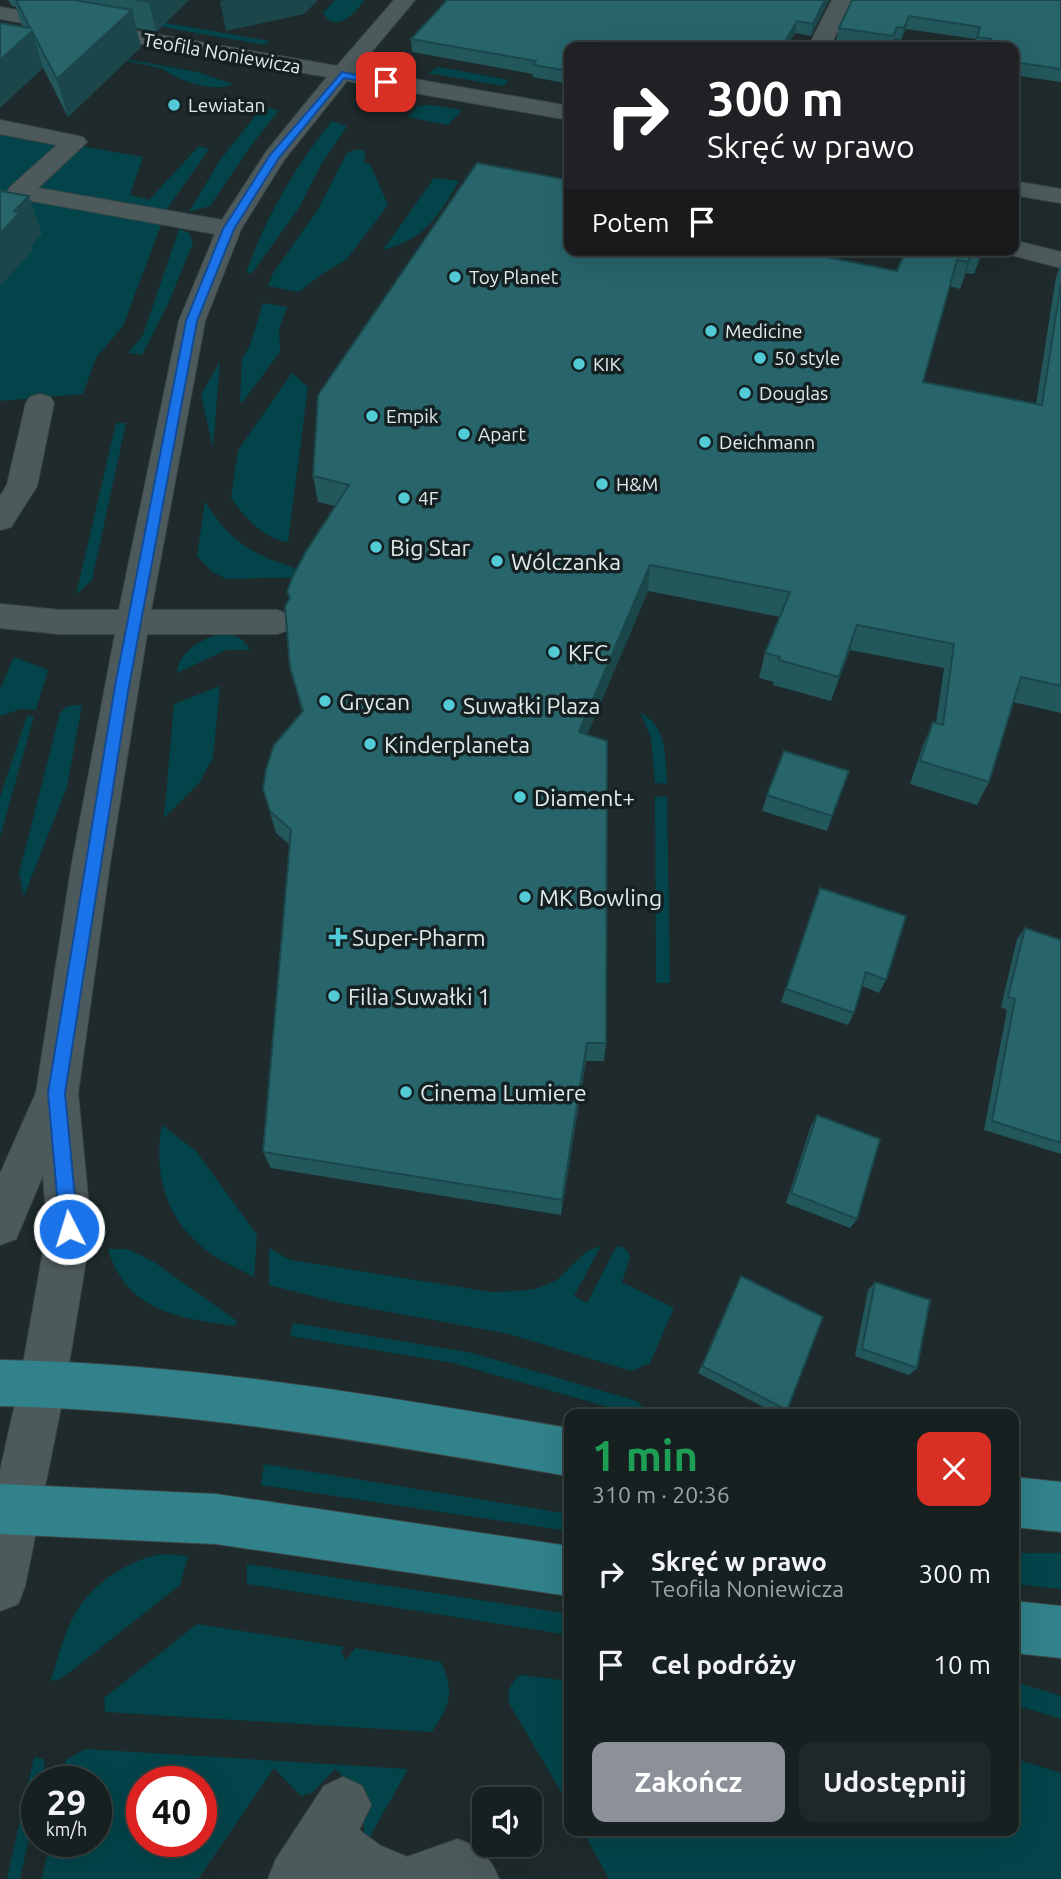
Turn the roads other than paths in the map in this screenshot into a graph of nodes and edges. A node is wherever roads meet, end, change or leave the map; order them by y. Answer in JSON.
{"nodes":[{"id":1,"x":405,"y":0,"type":"edge"},
{"id":2,"x":842,"y":0,"type":"edge"},
{"id":3,"x":0,"y":13,"type":"edge"},
{"id":4,"x":821,"y":42,"type":"edge"},
{"id":5,"x":342,"y":75,"type":"junction"},
{"id":6,"x":564,"y":112,"type":"edge"},
{"id":7,"x":0,"y":127,"type":"edge"},
{"id":8,"x":1019,"y":196,"type":"edge"},
{"id":9,"x":1061,"y":196,"type":"edge"},
{"id":10,"x":229,"y":229,"type":"junction"},
{"id":11,"x":1019,"y":250,"type":"edge"},
{"id":12,"x":1061,"y":260,"type":"edge"},
{"id":13,"x":40,"y":403,"type":"dead end"},
{"id":14,"x":0,"y":520,"type":"edge"},
{"id":15,"x":0,"y":616,"type":"edge"},
{"id":16,"x":133,"y":622,"type":"junction"},
{"id":17,"x":276,"y":622,"type":"dead end"},
{"id":18,"x":57,"y":1093,"type":"junction"},
{"id":19,"x":0,"y":1224,"type":"edge"},
{"id":20,"x":21,"y":1383,"type":"edge"},
{"id":21,"x":564,"y":1451,"type":"edge"},
{"id":22,"x":1019,"y":1503,"type":"edge"},
{"id":23,"x":1061,"y":1507,"type":"edge"},
{"id":24,"x":9,"y":1509,"type":"edge"},
{"id":25,"x":564,"y":1570,"type":"edge"},
{"id":26,"x":0,"y":1586,"type":"edge"},
{"id":27,"x":1019,"y":1628,"type":"edge"},
{"id":28,"x":1061,"y":1632,"type":"edge"},
{"id":29,"x":320,"y":1840,"type":"edge"},
{"id":30,"x":392,"y":1879,"type":"edge"},
{"id":31,"x":421,"y":1879,"type":"edge"},
{"id":32,"x":471,"y":1879,"type":"edge"}],
"edges":[{"from":1,"to":5,"type":"street"},
{"from":2,"to":4,"type":"street"},
{"from":3,"to":5,"type":"street","name":"Teofila Noniewicza"},
{"from":5,"to":6,"type":"street","name":"Teofila Noniewicza"},
{"from":5,"to":10,"type":"street"},
{"from":7,"to":10,"type":"street"},
{"from":8,"to":9,"type":"street"},
{"from":10,"to":16,"type":"street"},
{"from":11,"to":12,"type":"street"},
{"from":13,"to":14,"type":"street"},
{"from":15,"to":16,"type":"street"},
{"from":16,"to":17,"type":"street"},
{"from":16,"to":18,"type":"street"},
{"from":18,"to":19,"type":"street"},
{"from":18,"to":20,"type":"street"},
{"from":20,"to":21,"type":"main road"},
{"from":20,"to":24,"type":"street"},
{"from":22,"to":23,"type":"main road"},
{"from":24,"to":25,"type":"main road"},
{"from":24,"to":26,"type":"street"},
{"from":27,"to":28,"type":"main road"},
{"from":29,"to":30,"type":"street"},
{"from":31,"to":32,"type":"street"}]}
